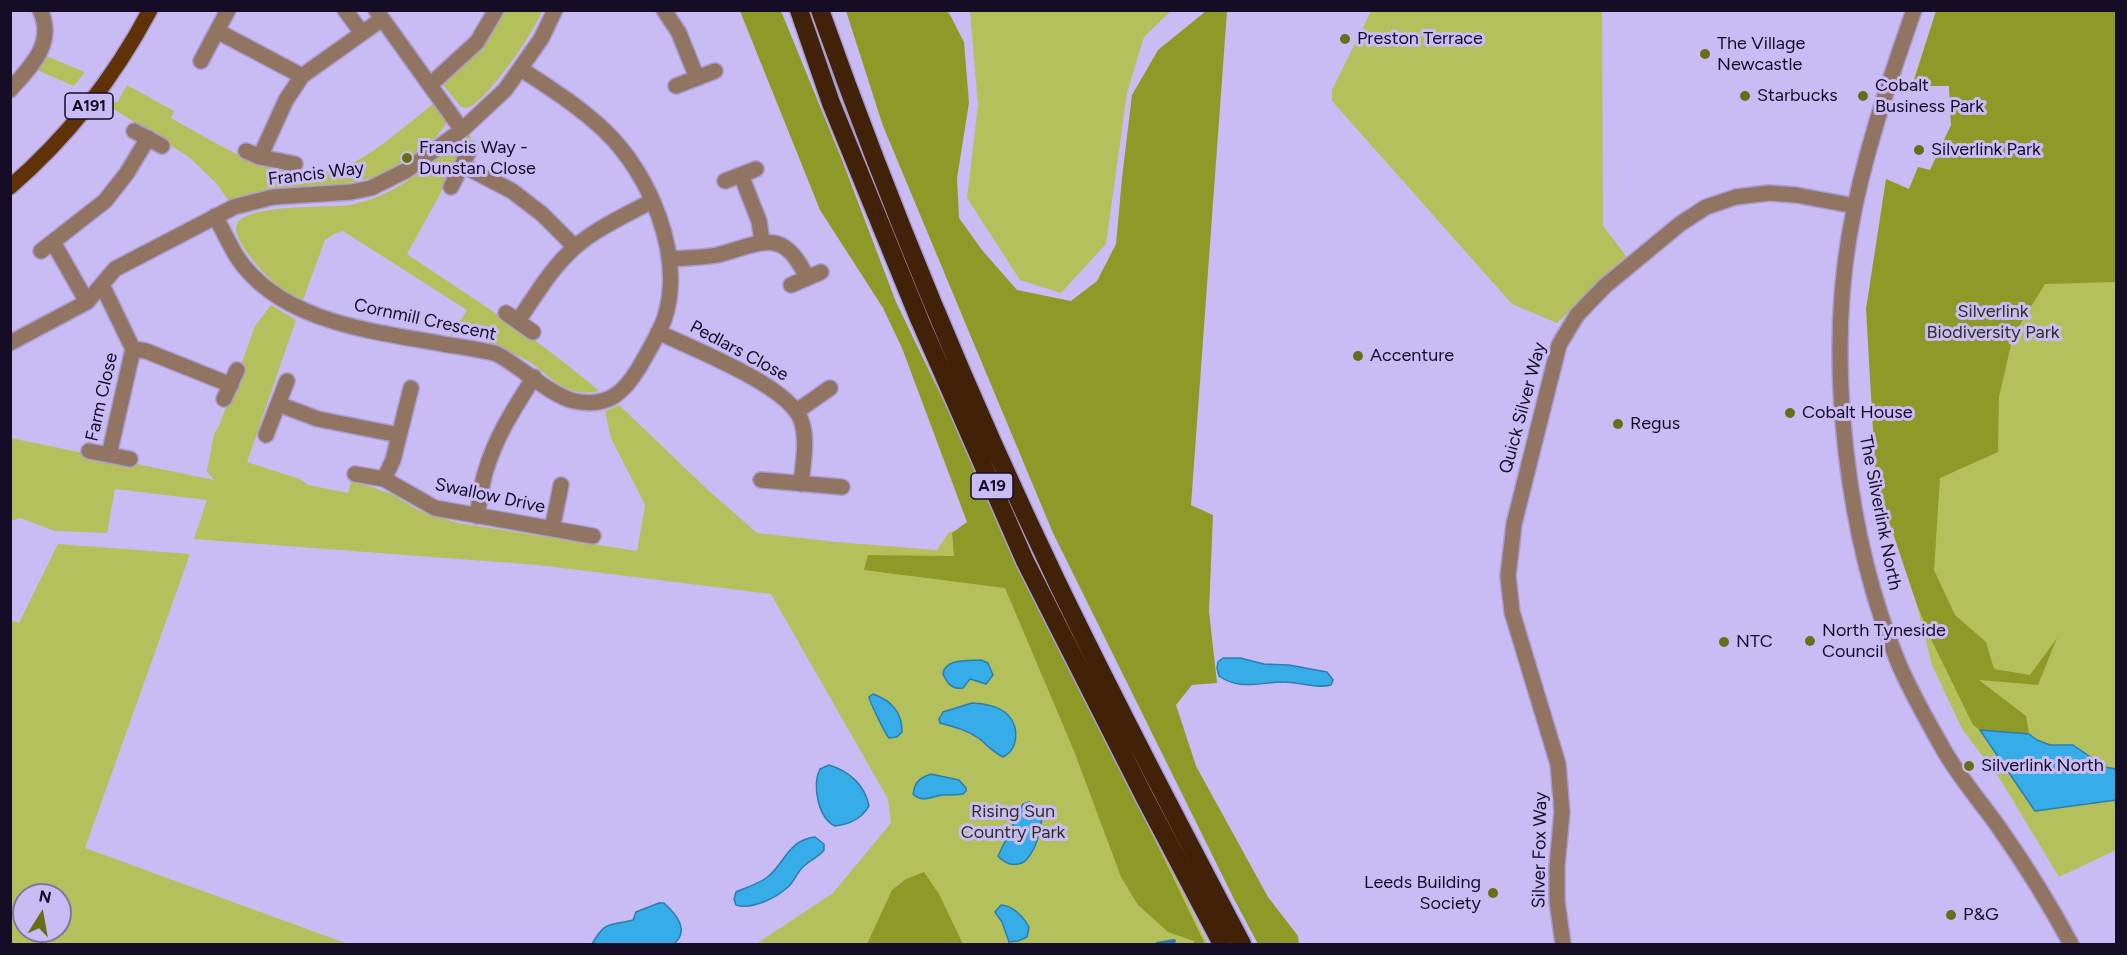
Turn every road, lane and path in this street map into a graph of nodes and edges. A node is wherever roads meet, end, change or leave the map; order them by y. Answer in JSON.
{"nodes":[{"id":1,"x":40,"y":10,"type":"edge"},
{"id":2,"x":141,"y":10,"type":"edge"},
{"id":3,"x":150,"y":10,"type":"edge"},
{"id":4,"x":228,"y":10,"type":"edge"},
{"id":5,"x":365,"y":10,"type":"edge"},
{"id":6,"x":496,"y":10,"type":"edge"},
{"id":7,"x":555,"y":10,"type":"edge"},
{"id":8,"x":664,"y":10,"type":"edge"},
{"id":9,"x":799,"y":10,"type":"edge"},
{"id":10,"x":820,"y":10,"type":"edge"},
{"id":11,"x":1914,"y":10,"type":"edge"},
{"id":12,"x":348,"y":15,"type":"edge"},
{"id":13,"x":379,"y":15,"type":"edge"},
{"id":14,"x":217,"y":31,"type":"junction"},
{"id":15,"x":362,"y":33,"type":"junction"},
{"id":16,"x":201,"y":61,"type":"dead end"},
{"id":17,"x":521,"y":69,"type":"junction"},
{"id":18,"x":715,"y":71,"type":"dead end"},
{"id":19,"x":302,"y":76,"type":"junction"},
{"id":20,"x":697,"y":78,"type":"junction"},
{"id":21,"x":430,"y":85,"type":"junction"},
{"id":22,"x":676,"y":86,"type":"dead end"},
{"id":23,"x":10,"y":90,"type":"edge"},
{"id":24,"x":462,"y":130,"type":"junction"},
{"id":25,"x":162,"y":146,"type":"dead end"},
{"id":26,"x":470,"y":149,"type":"dead end"},
{"id":27,"x":246,"y":151,"type":"dead end"},
{"id":28,"x":260,"y":157,"type":"junction"},
{"id":29,"x":295,"y":165,"type":"dead end"},
{"id":30,"x":462,"y":165,"type":"junction"},
{"id":31,"x":756,"y":169,"type":"dead end"},
{"id":32,"x":741,"y":175,"type":"junction"},
{"id":33,"x":10,"y":178,"type":"edge"},
{"id":34,"x":725,"y":181,"type":"dead end"},
{"id":35,"x":10,"y":187,"type":"edge"},
{"id":36,"x":451,"y":187,"type":"dead end"},
{"id":37,"x":652,"y":201,"type":"junction"},
{"id":38,"x":1855,"y":207,"type":"junction"},
{"id":39,"x":215,"y":216,"type":"junction"},
{"id":40,"x":762,"y":241,"type":"junction"},
{"id":41,"x":575,"y":247,"type":"junction"},
{"id":42,"x":670,"y":259,"type":"junction"},
{"id":43,"x":821,"y":272,"type":"dead end"},
{"id":44,"x":807,"y":278,"type":"junction"},
{"id":45,"x":102,"y":285,"type":"junction"},
{"id":46,"x":791,"y":285,"type":"dead end"},
{"id":47,"x":87,"y":302,"type":"junction"},
{"id":48,"x":532,"y":332,"type":"dead end"},
{"id":49,"x":658,"y":332,"type":"junction"},
{"id":50,"x":10,"y":343,"type":"edge"},
{"id":51,"x":134,"y":349,"type":"junction"},
{"id":52,"x":237,"y":370,"type":"dead end"},
{"id":53,"x":534,"y":377,"type":"junction"},
{"id":54,"x":287,"y":381,"type":"dead end"},
{"id":55,"x":411,"y":388,"type":"dead end"},
{"id":56,"x":830,"y":388,"type":"dead end"},
{"id":57,"x":278,"y":404,"type":"junction"},
{"id":58,"x":797,"y":411,"type":"junction"},
{"id":59,"x":266,"y":435,"type":"dead end"},
{"id":60,"x":399,"y":435,"type":"junction"},
{"id":61,"x":90,"y":451,"type":"dead end"},
{"id":62,"x":109,"y":454,"type":"junction"},
{"id":63,"x":130,"y":459,"type":"dead end"},
{"id":64,"x":355,"y":474,"type":"dead end"},
{"id":65,"x":384,"y":479,"type":"junction"},
{"id":66,"x":761,"y":480,"type":"dead end"},
{"id":67,"x":801,"y":484,"type":"junction"},
{"id":68,"x":561,"y":485,"type":"dead end"},
{"id":69,"x":842,"y":487,"type":"dead end"},
{"id":70,"x":477,"y":516,"type":"junction"},
{"id":71,"x":552,"y":529,"type":"junction"},
{"id":72,"x":593,"y":536,"type":"dead end"},
{"id":73,"x":1556,"y":756,"type":"joint"},
{"id":74,"x":1222,"y":945,"type":"edge"},
{"id":75,"x":1242,"y":945,"type":"edge"},
{"id":76,"x":1563,"y":945,"type":"edge"},
{"id":77,"x":2071,"y":945,"type":"edge"}],
"edges":[{"from":1,"to":23,"type":"street"},
{"from":2,"to":33,"type":"main road","number":"A191"},
{"from":3,"to":35,"type":"main road","number":"A191"},
{"from":4,"to":14,"type":"street"},
{"from":5,"to":12,"type":"street"},
{"from":6,"to":21,"type":"street"},
{"from":7,"to":17,"type":"street","name":"Francis Way"},
{"from":8,"to":20,"type":"street"},
{"from":9,"to":74,"type":"highway","number":"A19"},
{"from":10,"to":75,"type":"highway","number":"A19"},
{"from":11,"to":38,"type":"street","name":"The Silverlink North"},
{"from":12,"to":15,"type":"street"},
{"from":13,"to":15,"type":"street"},
{"from":13,"to":21,"type":"street"},
{"from":14,"to":16,"type":"street"},
{"from":14,"to":19,"type":"street"},
{"from":15,"to":19,"type":"street"},
{"from":17,"to":24,"type":"street","name":"Francis Way"},
{"from":17,"to":37,"type":"street","name":"Cornmill Crescent"},
{"from":18,"to":20,"type":"street"},
{"from":19,"to":28,"type":"street"},
{"from":20,"to":22,"type":"street"},
{"from":21,"to":24,"type":"street"},
{"from":24,"to":39,"type":"street","name":"Francis Way"},
{"from":25,"to":47,"type":"street"},
{"from":26,"to":30,"type":"street"},
{"from":27,"to":28,"type":"street"},
{"from":28,"to":29,"type":"street"},
{"from":30,"to":36,"type":"street"},
{"from":30,"to":41,"type":"street"},
{"from":31,"to":32,"type":"street"},
{"from":32,"to":34,"type":"street"},
{"from":32,"to":40,"type":"street"},
{"from":37,"to":41,"type":"street"},
{"from":37,"to":42,"type":"street","name":"Cornmill Crescent"},
{"from":38,"to":73,"type":"street","name":"Quick Silver Way"},
{"from":38,"to":77,"type":"street","name":"The Silverlink North"},
{"from":39,"to":45,"type":"street","name":"Francis Way"},
{"from":39,"to":53,"type":"street","name":"Cornmill Crescent"},
{"from":40,"to":42,"type":"street"},
{"from":40,"to":44,"type":"street"},
{"from":41,"to":48,"type":"street"},
{"from":42,"to":49,"type":"street","name":"Cornmill Crescent"},
{"from":43,"to":44,"type":"street"},
{"from":44,"to":46,"type":"street"},
{"from":45,"to":47,"type":"street","name":"Francis Way"},
{"from":45,"to":51,"type":"street","name":"Farm Close"},
{"from":47,"to":50,"type":"street","name":"Francis Way"},
{"from":49,"to":53,"type":"street","name":"Cornmill Crescent"},
{"from":49,"to":58,"type":"street","name":"Pedlars Close"},
{"from":51,"to":52,"type":"street","name":"Farm Close"},
{"from":51,"to":62,"type":"street","name":"Farm Close"},
{"from":53,"to":70,"type":"street"},
{"from":54,"to":57,"type":"street"},
{"from":55,"to":60,"type":"street"},
{"from":56,"to":58,"type":"street"},
{"from":57,"to":59,"type":"street"},
{"from":57,"to":60,"type":"street"},
{"from":58,"to":67,"type":"street","name":"Pedlars Close"},
{"from":60,"to":65,"type":"street"},
{"from":61,"to":62,"type":"street","name":"Farm Close"},
{"from":62,"to":63,"type":"street","name":"Farm Close"},
{"from":64,"to":65,"type":"street","name":"Swallow Drive"},
{"from":65,"to":70,"type":"street","name":"Swallow Drive"},
{"from":66,"to":67,"type":"street"},
{"from":67,"to":69,"type":"street"},
{"from":68,"to":71,"type":"street","name":"Swallow Drive"},
{"from":70,"to":71,"type":"street","name":"Swallow Drive"},
{"from":71,"to":72,"type":"street","name":"Swallow Drive"},
{"from":73,"to":76,"type":"street","name":"Silver Fox Way"}]}
